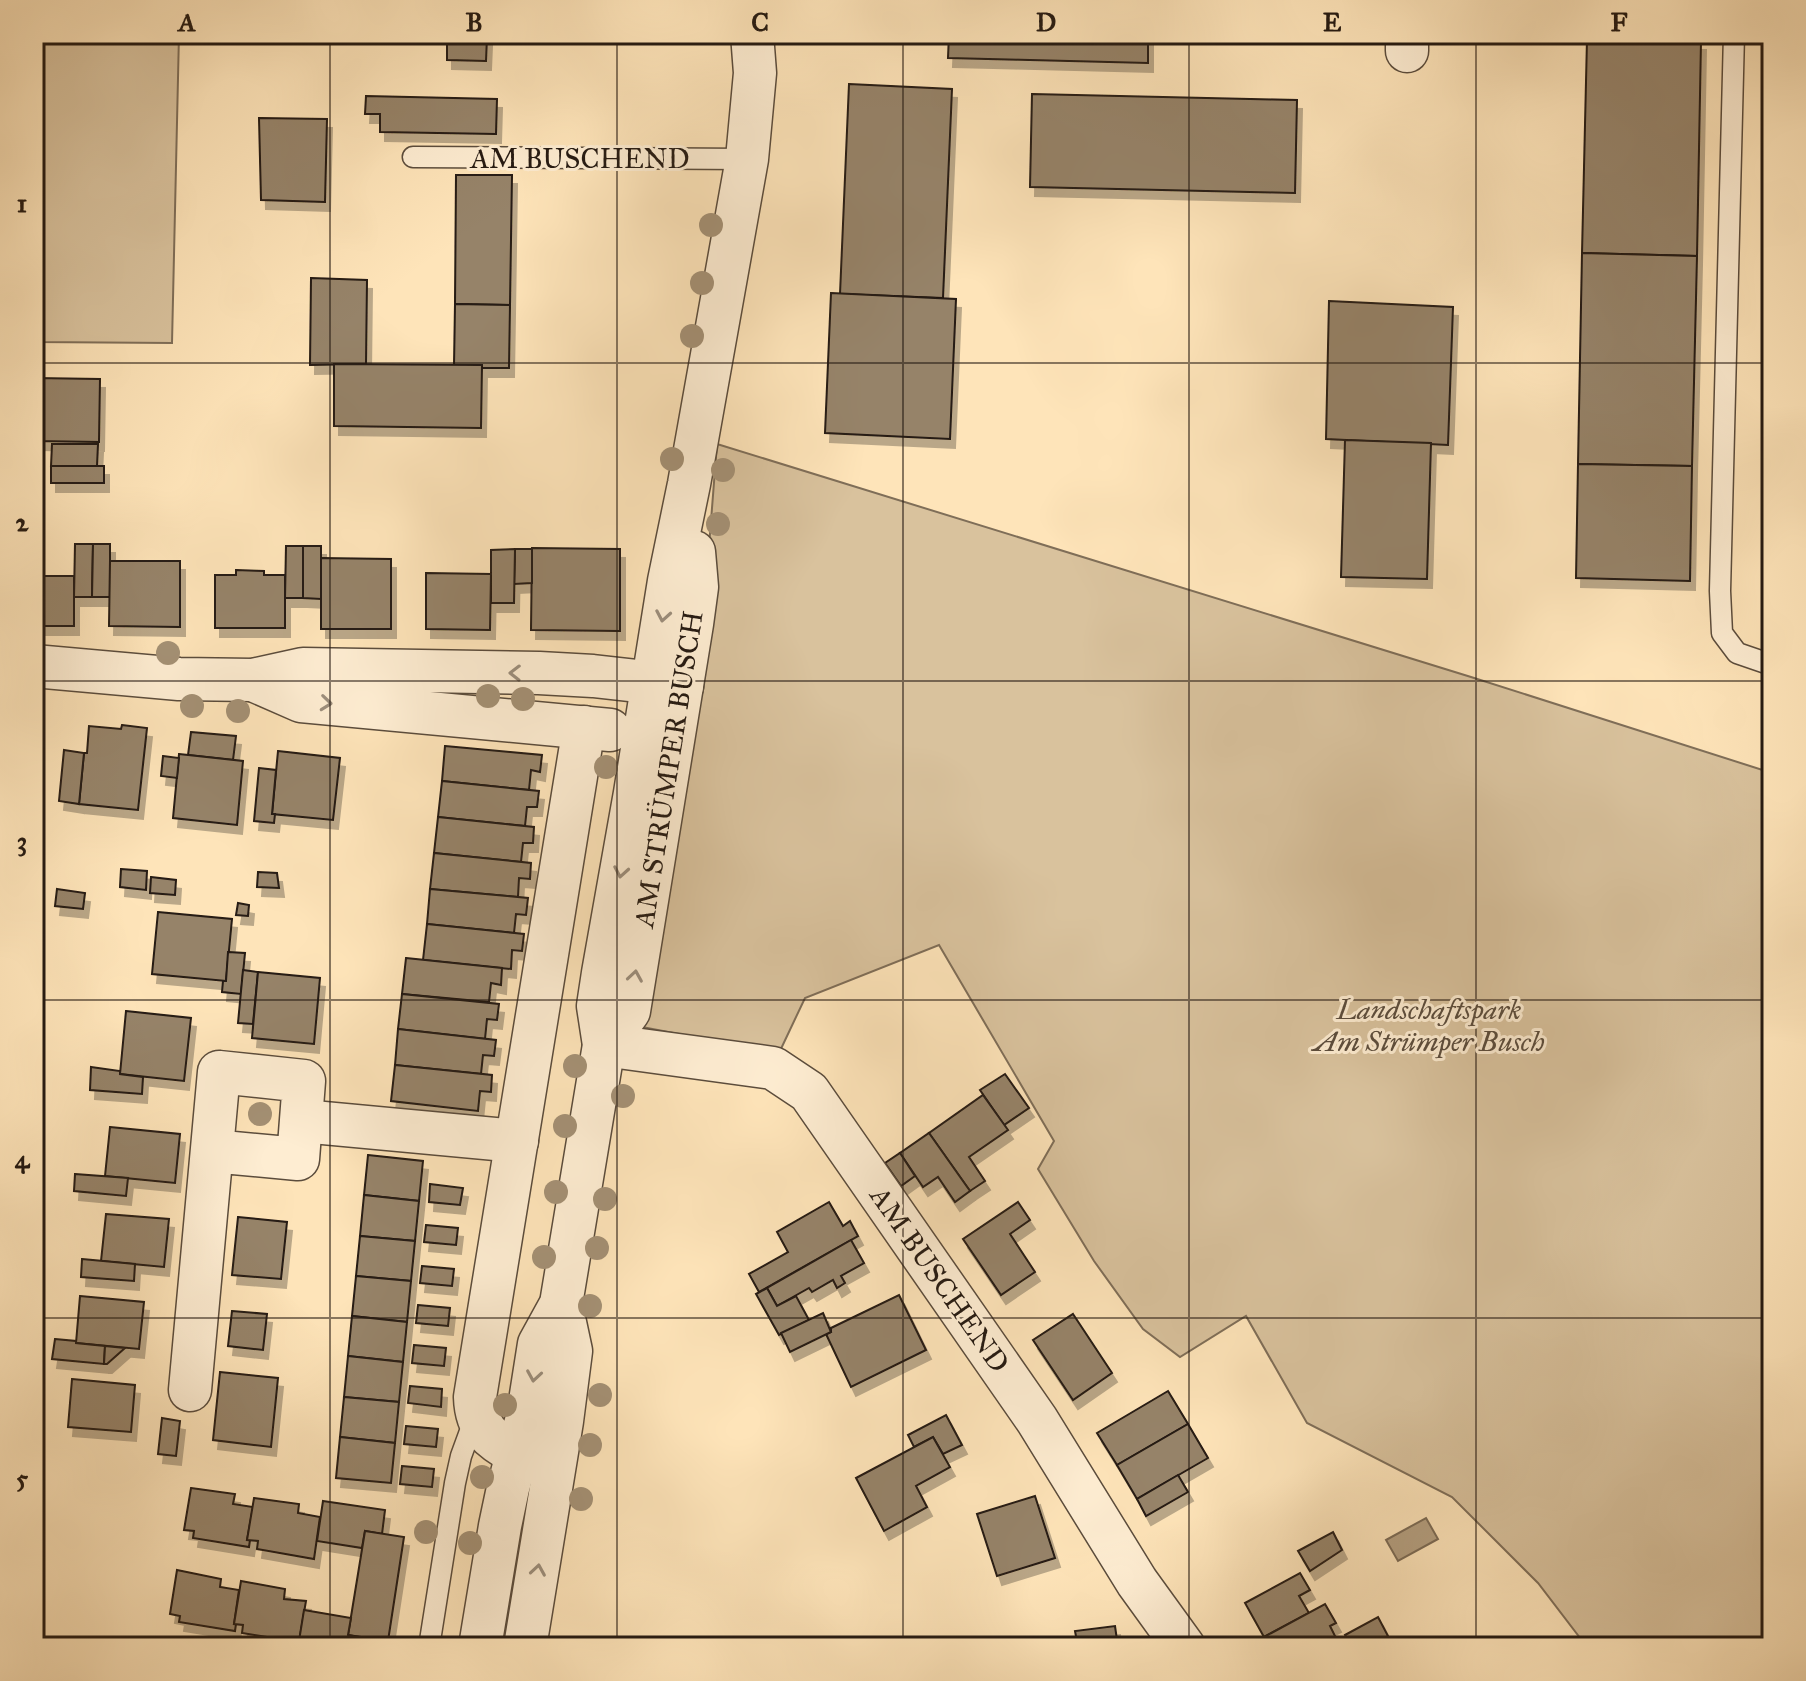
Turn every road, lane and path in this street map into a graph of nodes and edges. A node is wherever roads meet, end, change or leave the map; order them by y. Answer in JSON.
{"nodes":[{"id":1,"x":752,"y":34,"type":"edge"},
{"id":2,"x":1734,"y":34,"type":"edge"},
{"id":3,"x":413,"y":157,"type":"dead end"},
{"id":4,"x":747,"y":159,"type":"junction"},
{"id":5,"x":1772,"y":665,"type":"edge"},
{"id":6,"x":34,"y":666,"type":"edge"},
{"id":7,"x":253,"y":680,"type":"junction"},
{"id":8,"x":667,"y":684,"type":"junction"},
{"id":9,"x":584,"y":727,"type":"junction"},
{"id":10,"x":659,"y":735,"type":"junction"},
{"id":11,"x":604,"y":1045,"type":"junction"},
{"id":12,"x":302,"y":1121,"type":"junction"},
{"id":13,"x":517,"y":1141,"type":"junction"},
{"id":14,"x":212,"y":1151,"type":"junction"},
{"id":15,"x":561,"y":1304,"type":"junction"},
{"id":16,"x":190,"y":1390,"type":"dead end"},
{"id":17,"x":476,"y":1415,"type":"junction"},
{"id":18,"x":517,"y":1454,"type":"junction"},
{"id":19,"x":429,"y":1647,"type":"edge"},
{"id":20,"x":480,"y":1647,"type":"edge"},
{"id":21,"x":525,"y":1647,"type":"edge"},
{"id":22,"x":1184,"y":1647,"type":"edge"}],
"edges":[{"from":1,"to":4,"type":"street","name":"AM STRÜMPER BUSCH"},
{"from":2,"to":5,"type":"lane"},
{"from":3,"to":4,"type":"lane","name":"AM BUSCHEND"},
{"from":4,"to":8,"type":"street","name":"AM STRÜMPER BUSCH"},
{"from":6,"to":7,"type":"street"},
{"from":8,"to":7,"type":"street","one_way":true},
{"from":7,"to":9,"type":"street","one_way":true},
{"from":8,"to":10,"type":"street","name":"AM STRÜMPER BUSCH"},
{"from":9,"to":10,"type":"street"},
{"from":9,"to":13,"type":"street"},
{"from":10,"to":11,"type":"street","name":"AM STRÜMPER BUSCH"},
{"from":11,"to":15,"type":"street","name":"AM STRÜMPER BUSCH"},
{"from":11,"to":22,"type":"street","name":"AM BUSCHEND"},
{"from":12,"to":13,"type":"street"},
{"from":12,"to":14,"type":"street"},
{"from":12,"to":14,"type":"street"},
{"from":13,"to":17,"type":"street"},
{"from":14,"to":16,"type":"street"},
{"from":15,"to":18,"type":"street","name":"AM STRÜMPER BUSCH","one_way":true},
{"from":21,"to":15,"type":"street","name":"AM STRÜMPER BUSCH","one_way":true},
{"from":17,"to":18,"type":"street"},
{"from":17,"to":19,"type":"lane"},
{"from":18,"to":20,"type":"street","name":"AM STRÜMPER BUSCH"}]}
